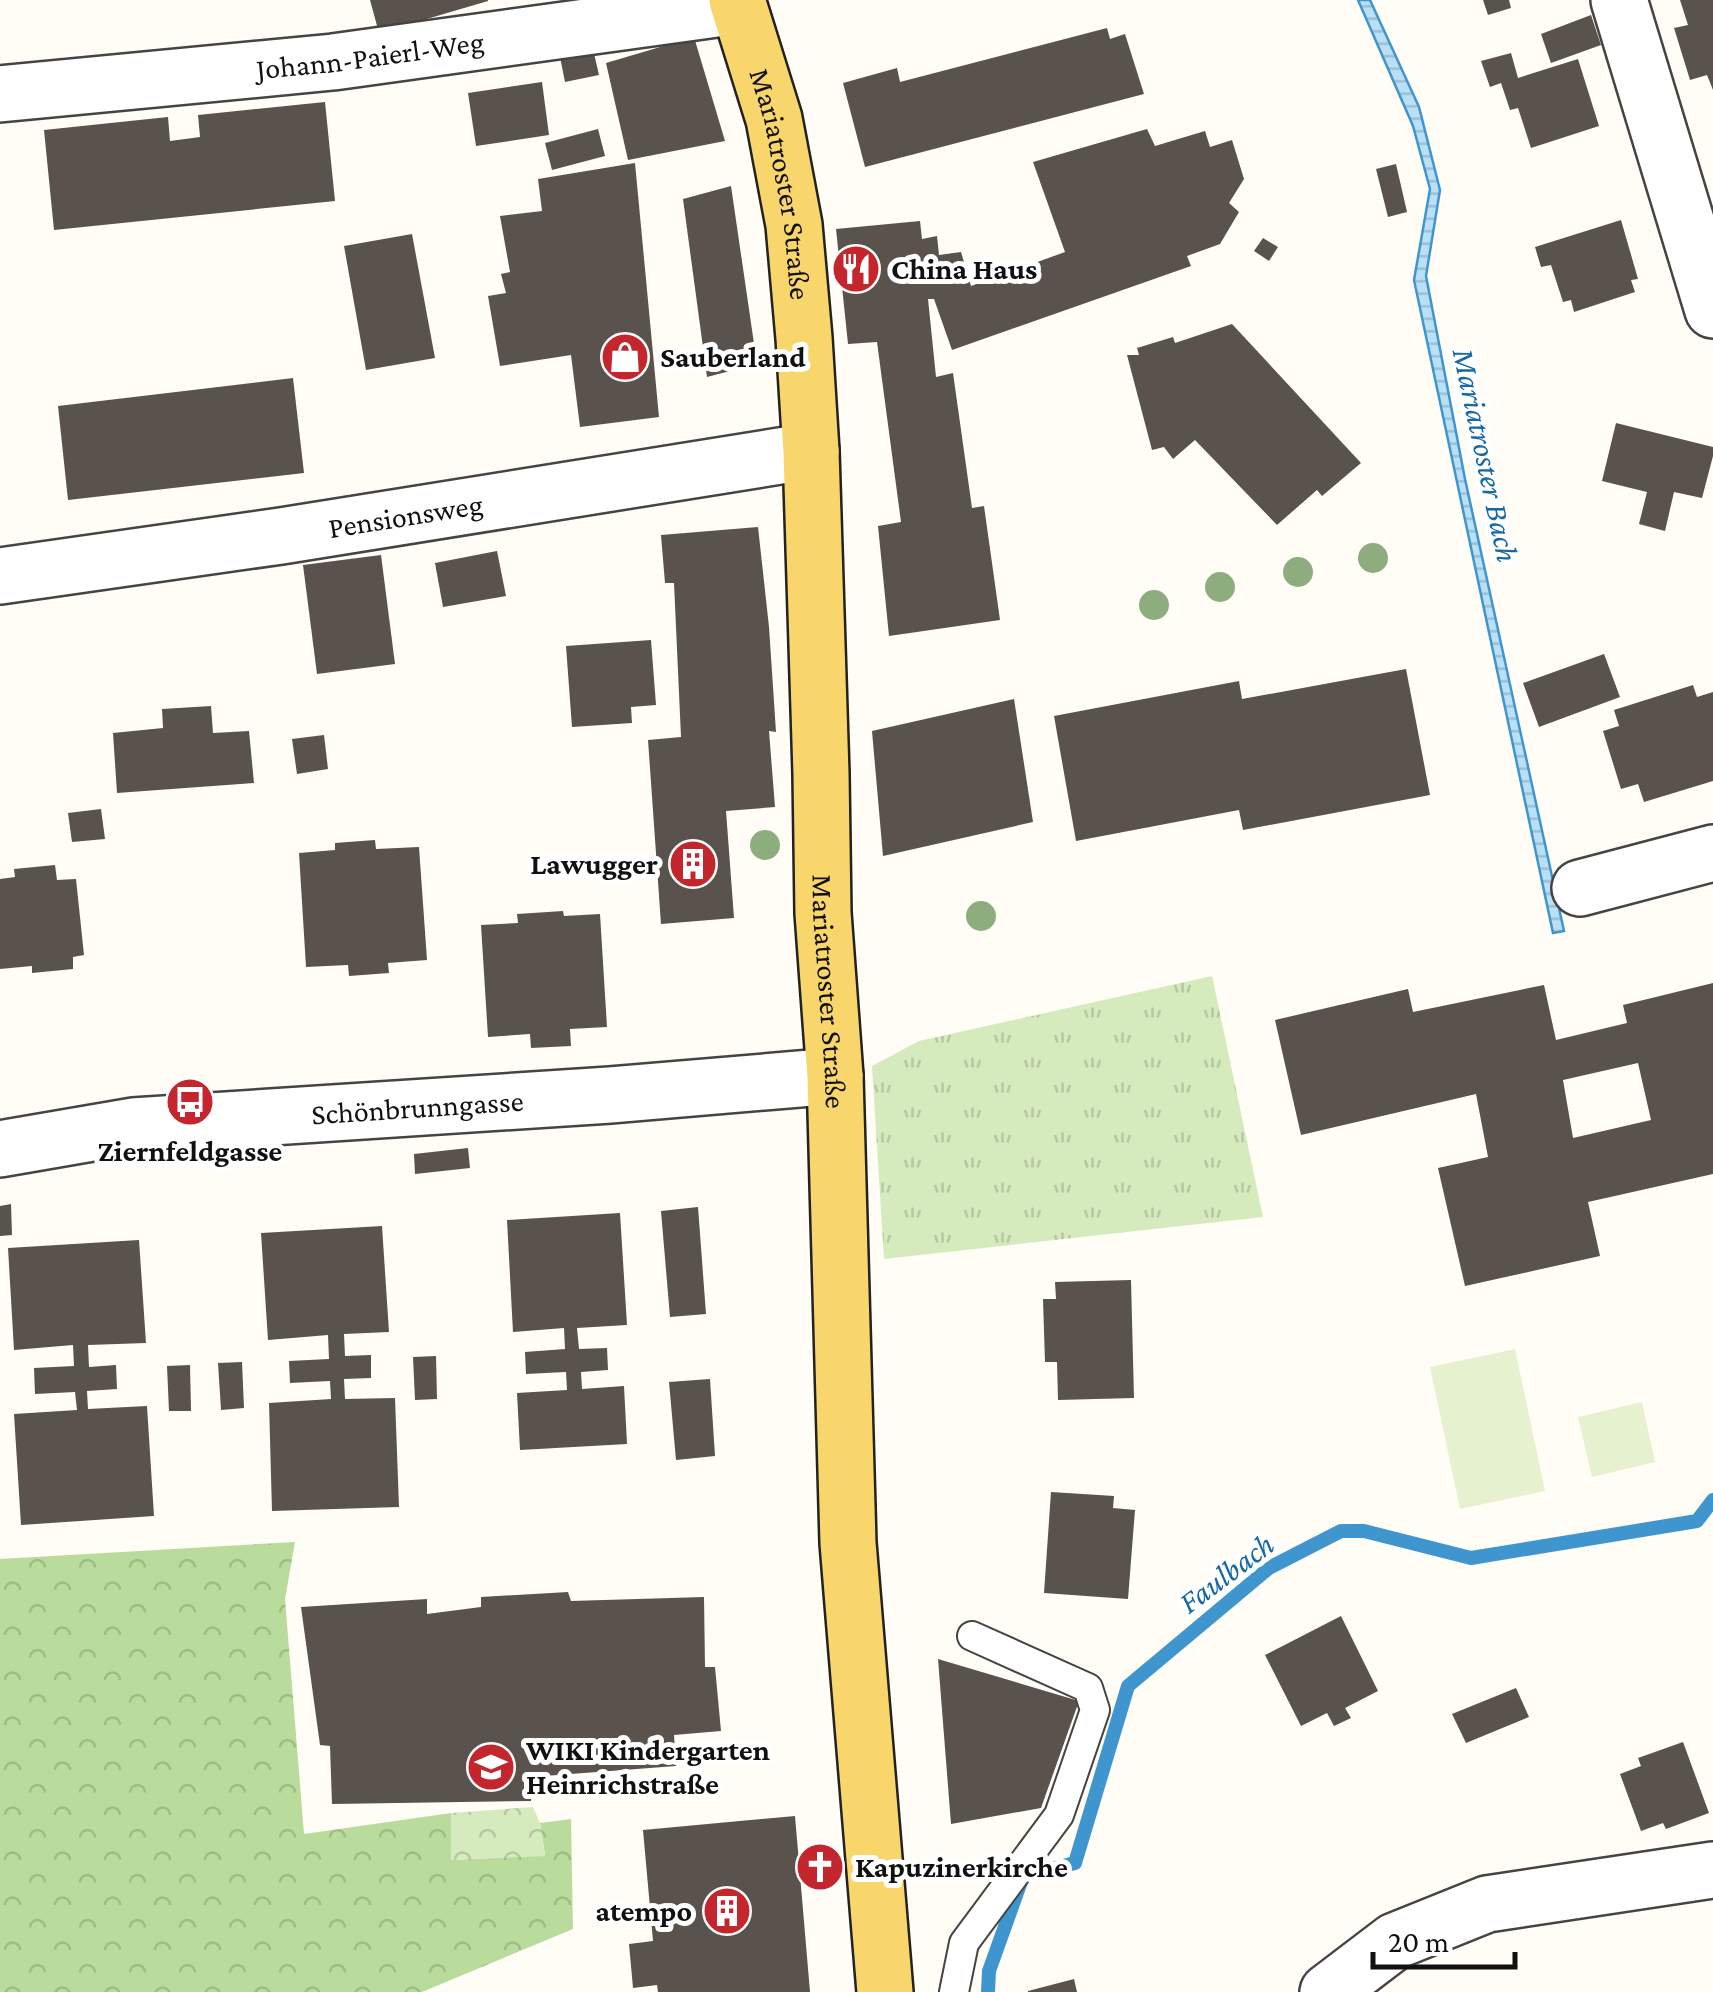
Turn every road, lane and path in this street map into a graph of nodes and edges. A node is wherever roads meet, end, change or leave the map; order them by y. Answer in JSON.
{"nodes":[{"id":1,"x":1619,"y":0,"type":"edge"},
{"id":2,"x":738,"y":3,"type":"edge"},
{"id":3,"x":0,"y":94,"type":"edge"},
{"id":4,"x":1713,"y":310,"type":"edge"},
{"id":5,"x":811,"y":451,"type":"junction"},
{"id":6,"x":0,"y":576,"type":"edge"},
{"id":7,"x":1713,"y":852,"type":"edge"},
{"id":8,"x":1580,"y":888,"type":"dead end"},
{"id":9,"x":835,"y":1076,"type":"junction"},
{"id":10,"x":0,"y":1150,"type":"edge"},
{"id":11,"x":972,"y":1636,"type":"dead end"},
{"id":12,"x":1713,"y":1870,"type":"edge"},
{"id":13,"x":885,"y":1992,"type":"edge"},
{"id":14,"x":954,"y":1992,"type":"edge"},
{"id":15,"x":1328,"y":1992,"type":"edge"}],
"edges":[{"from":1,"to":4,"type":"street"},
{"from":2,"to":3,"type":"street","name":"Johann-Paierl-Weg"},
{"from":2,"to":5,"type":"main road","name":"Mariatroster Straße"},
{"from":5,"to":6,"type":"street","name":"Pensionsweg"},
{"from":5,"to":9,"type":"main road","name":"Mariatroster Straße"},
{"from":7,"to":8,"type":"street"},
{"from":9,"to":10,"type":"street","name":"Schönbrunngasse"},
{"from":9,"to":13,"type":"main road","name":"Mariatroster Straße"},
{"from":11,"to":14,"type":"lane"},
{"from":12,"to":15,"type":"street"}]}
